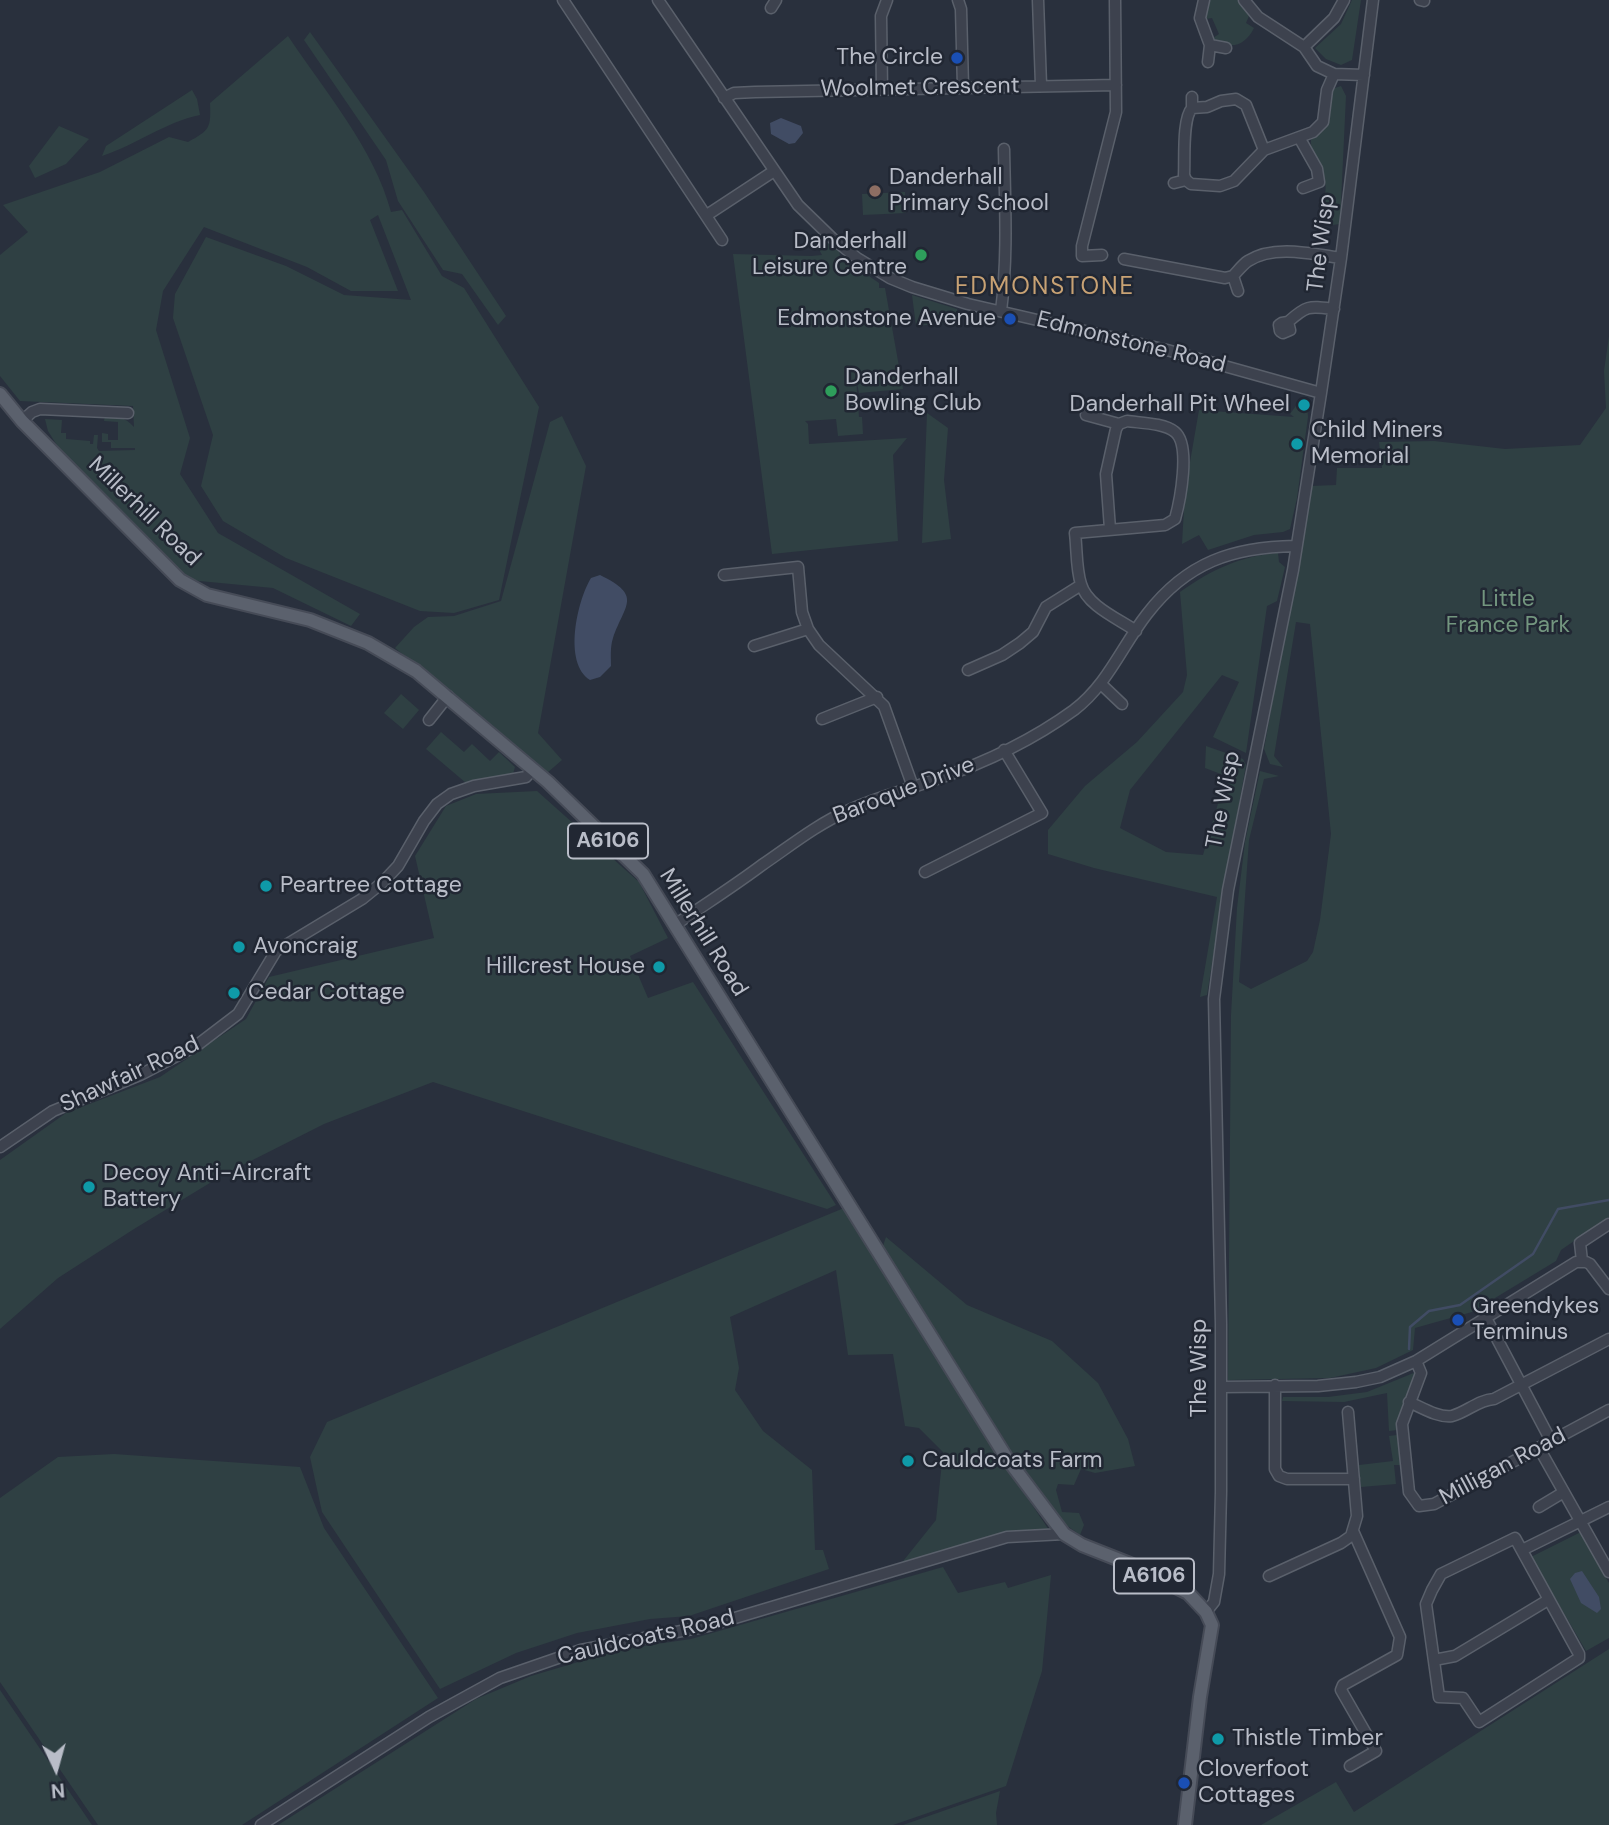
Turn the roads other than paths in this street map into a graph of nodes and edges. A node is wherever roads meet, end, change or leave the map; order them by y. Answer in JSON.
{"nodes":[{"id":1,"x":563,"y":0,"type":"edge"},
{"id":2,"x":657,"y":0,"type":"edge"},
{"id":3,"x":887,"y":0,"type":"edge"},
{"id":4,"x":958,"y":0,"type":"edge"},
{"id":5,"x":1038,"y":0,"type":"edge"},
{"id":6,"x":1115,"y":0,"type":"edge"},
{"id":7,"x":1204,"y":0,"type":"edge"},
{"id":8,"x":1244,"y":0,"type":"edge"},
{"id":9,"x":1344,"y":0,"type":"edge"},
{"id":10,"x":1373,"y":0,"type":"edge"},
{"id":11,"x":1210,"y":45,"type":"junction"},
{"id":12,"x":1304,"y":47,"type":"junction"},
{"id":13,"x":1226,"y":48,"type":"dead end"},
{"id":14,"x":1208,"y":62,"type":"dead end"},
{"id":15,"x":1334,"y":74,"type":"junction"},
{"id":16,"x":1364,"y":75,"type":"junction"},
{"id":17,"x":1116,"y":85,"type":"junction"},
{"id":18,"x":963,"y":86,"type":"junction"},
{"id":19,"x":1041,"y":86,"type":"junction"},
{"id":20,"x":882,"y":89,"type":"junction"},
{"id":21,"x":724,"y":98,"type":"junction"},
{"id":22,"x":1300,"y":139,"type":"junction"},
{"id":23,"x":1004,"y":149,"type":"dead end"},
{"id":24,"x":1264,"y":150,"type":"junction"},
{"id":25,"x":774,"y":171,"type":"junction"},
{"id":26,"x":1186,"y":180,"type":"junction"},
{"id":27,"x":1174,"y":183,"type":"dead end"},
{"id":28,"x":1303,"y":188,"type":"dead end"},
{"id":29,"x":707,"y":215,"type":"junction"},
{"id":30,"x":722,"y":240,"type":"dead end"},
{"id":31,"x":1102,"y":255,"type":"dead end"},
{"id":32,"x":1341,"y":258,"type":"junction"},
{"id":33,"x":1124,"y":259,"type":"dead end"},
{"id":34,"x":1233,"y":276,"type":"junction"},
{"id":35,"x":1238,"y":291,"type":"dead end"},
{"id":36,"x":1334,"y":309,"type":"junction"},
{"id":37,"x":1001,"y":311,"type":"junction"},
{"id":38,"x":1288,"y":322,"type":"dead end"},
{"id":39,"x":1321,"y":393,"type":"junction"},
{"id":40,"x":0,"y":394,"type":"edge"},
{"id":41,"x":128,"y":413,"type":"dead end"},
{"id":42,"x":1086,"y":415,"type":"dead end"},
{"id":43,"x":22,"y":421,"type":"junction"},
{"id":44,"x":1119,"y":424,"type":"junction"},
{"id":45,"x":1110,"y":529,"type":"junction"},
{"id":46,"x":1295,"y":546,"type":"junction"},
{"id":47,"x":724,"y":575,"type":"dead end"},
{"id":48,"x":1081,"y":585,"type":"junction"},
{"id":49,"x":808,"y":629,"type":"junction"},
{"id":50,"x":1136,"y":631,"type":"junction"},
{"id":51,"x":754,"y":646,"type":"dead end"},
{"id":52,"x":968,"y":670,"type":"dead end"},
{"id":53,"x":1101,"y":684,"type":"junction"},
{"id":54,"x":448,"y":696,"type":"junction"},
{"id":55,"x":877,"y":697,"type":"junction"},
{"id":56,"x":1122,"y":704,"type":"dead end"},
{"id":57,"x":822,"y":719,"type":"dead end"},
{"id":58,"x":429,"y":720,"type":"dead end"},
{"id":59,"x":1004,"y":750,"type":"junction"},
{"id":60,"x":533,"y":769,"type":"junction"},
{"id":61,"x":913,"y":787,"type":"junction"},
{"id":62,"x":925,"y":872,"type":"dead end"},
{"id":63,"x":675,"y":925,"type":"junction"},
{"id":64,"x":0,"y":1147,"type":"edge"},
{"id":65,"x":1609,"y":1224,"type":"edge"},
{"id":66,"x":1582,"y":1261,"type":"junction"},
{"id":67,"x":1609,"y":1289,"type":"edge"},
{"id":68,"x":1482,"y":1321,"type":"junction"},
{"id":69,"x":1609,"y":1339,"type":"edge"},
{"id":70,"x":1416,"y":1361,"type":"junction"},
{"id":71,"x":1521,"y":1384,"type":"junction"},
{"id":72,"x":1275,"y":1385,"type":"junction"},
{"id":73,"x":1222,"y":1387,"type":"junction"},
{"id":74,"x":1409,"y":1402,"type":"junction"},
{"id":75,"x":1609,"y":1410,"type":"edge"},
{"id":76,"x":1348,"y":1412,"type":"dead end"},
{"id":77,"x":1551,"y":1441,"type":"junction"},
{"id":78,"x":1539,"y":1448,"type":"junction"},
{"id":79,"x":1354,"y":1479,"type":"junction"},
{"id":80,"x":1563,"y":1492,"type":"junction"},
{"id":81,"x":1539,"y":1507,"type":"dead end"},
{"id":82,"x":1609,"y":1507,"type":"edge"},
{"id":83,"x":1581,"y":1523,"type":"junction"},
{"id":84,"x":1353,"y":1531,"type":"junction"},
{"id":85,"x":1064,"y":1534,"type":"junction"},
{"id":86,"x":1522,"y":1550,"type":"junction"},
{"id":87,"x":1609,"y":1572,"type":"edge"},
{"id":88,"x":1269,"y":1576,"type":"dead end"},
{"id":89,"x":1548,"y":1600,"type":"junction"},
{"id":90,"x":1206,"y":1612,"type":"junction"},
{"id":91,"x":1434,"y":1660,"type":"junction"},
{"id":92,"x":1350,"y":1766,"type":"dead end"},
{"id":93,"x":261,"y":1825,"type":"edge"},
{"id":94,"x":1185,"y":1825,"type":"edge"}],
"edges":[{"from":1,"to":29,"type":"street"},
{"from":2,"to":21,"type":"street","name":"Edmonstone Road"},
{"from":3,"to":20,"type":"street"},
{"from":4,"to":18,"type":"street"},
{"from":5,"to":19,"type":"street"},
{"from":6,"to":17,"type":"street"},
{"from":7,"to":11,"type":"street"},
{"from":8,"to":12,"type":"street"},
{"from":9,"to":12,"type":"street"},
{"from":10,"to":16,"type":"street","name":"The Wisp"},
{"from":11,"to":13,"type":"street"},
{"from":11,"to":14,"type":"street"},
{"from":12,"to":15,"type":"street"},
{"from":15,"to":16,"type":"street"},
{"from":15,"to":22,"type":"street"},
{"from":16,"to":32,"type":"street","name":"The Wisp"},
{"from":17,"to":19,"type":"street","name":"Woolmet Crescent"},
{"from":17,"to":31,"type":"street"},
{"from":18,"to":19,"type":"street","name":"Woolmet Crescent"},
{"from":18,"to":20,"type":"street","name":"Woolmet Crescent"},
{"from":20,"to":21,"type":"street","name":"Woolmet Crescent"},
{"from":21,"to":25,"type":"street","name":"Edmonstone Road"},
{"from":22,"to":24,"type":"street"},
{"from":22,"to":28,"type":"street"},
{"from":23,"to":37,"type":"street"},
{"from":24,"to":26,"type":"street"},
{"from":24,"to":26,"type":"street"},
{"from":25,"to":29,"type":"street"},
{"from":25,"to":37,"type":"street","name":"Edmonstone Road"},
{"from":26,"to":27,"type":"street"},
{"from":29,"to":30,"type":"street"},
{"from":32,"to":34,"type":"street"},
{"from":32,"to":36,"type":"street","name":"The Wisp"},
{"from":33,"to":34,"type":"street"},
{"from":34,"to":35,"type":"street"},
{"from":36,"to":38,"type":"street"},
{"from":36,"to":39,"type":"street","name":"The Wisp"},
{"from":37,"to":39,"type":"street","name":"Edmonstone Road"},
{"from":39,"to":46,"type":"street","name":"The Wisp"},
{"from":40,"to":43,"type":"main road","name":"Millerhill Road","number":"A6106"},
{"from":41,"to":43,"type":"street"},
{"from":42,"to":44,"type":"street"},
{"from":43,"to":54,"type":"main road","name":"Millerhill Road","number":"A6106"},
{"from":44,"to":45,"type":"street"},
{"from":44,"to":45,"type":"street"},
{"from":45,"to":48,"type":"street"},
{"from":46,"to":50,"type":"street","name":"Baroque Drive"},
{"from":46,"to":73,"type":"street","name":"The Wisp"},
{"from":47,"to":49,"type":"street"},
{"from":48,"to":50,"type":"street"},
{"from":48,"to":52,"type":"street"},
{"from":49,"to":51,"type":"street"},
{"from":49,"to":55,"type":"street"},
{"from":50,"to":53,"type":"street","name":"Baroque Drive"},
{"from":53,"to":56,"type":"street"},
{"from":53,"to":59,"type":"street","name":"Baroque Drive"},
{"from":54,"to":58,"type":"street"},
{"from":54,"to":60,"type":"main road","name":"Millerhill Road","number":"A6106"},
{"from":55,"to":57,"type":"street"},
{"from":55,"to":61,"type":"street"},
{"from":59,"to":61,"type":"street","name":"Baroque Drive"},
{"from":59,"to":62,"type":"street"},
{"from":60,"to":63,"type":"main road","name":"Millerhill Road","number":"A6106"},
{"from":60,"to":64,"type":"street","name":"Shawfair Road"},
{"from":61,"to":63,"type":"street","name":"Baroque Drive"},
{"from":63,"to":85,"type":"main road","name":"Millerhill Road","number":"A6106"},
{"from":65,"to":66,"type":"street"},
{"from":66,"to":67,"type":"street"},
{"from":66,"to":68,"type":"street"},
{"from":68,"to":70,"type":"street"},
{"from":68,"to":71,"type":"street"},
{"from":69,"to":71,"type":"street"},
{"from":70,"to":72,"type":"street"},
{"from":70,"to":74,"type":"street","name":"Milligan Road"},
{"from":71,"to":74,"type":"street"},
{"from":71,"to":77,"type":"street"},
{"from":72,"to":73,"type":"street"},
{"from":72,"to":79,"type":"street"},
{"from":73,"to":90,"type":"street","name":"The Wisp"},
{"from":74,"to":78,"type":"street","name":"Milligan Road"},
{"from":75,"to":77,"type":"street","name":"Milligan Road"},
{"from":76,"to":79,"type":"street"},
{"from":77,"to":78,"type":"street","name":"Milligan Road"},
{"from":78,"to":80,"type":"street"},
{"from":79,"to":84,"type":"street"},
{"from":80,"to":81,"type":"street"},
{"from":80,"to":83,"type":"street"},
{"from":82,"to":83,"type":"street"},
{"from":83,"to":86,"type":"street"},
{"from":83,"to":87,"type":"street"},
{"from":84,"to":88,"type":"street"},
{"from":84,"to":92,"type":"street"},
{"from":85,"to":90,"type":"main road","name":"Millerhill Road","number":"A6106"},
{"from":85,"to":93,"type":"street","name":"Cauldcoats Road"},
{"from":86,"to":89,"type":"street"},
{"from":86,"to":91,"type":"street"},
{"from":89,"to":91,"type":"street"},
{"from":89,"to":91,"type":"street"},
{"from":90,"to":94,"type":"main road","number":"A6106"}]}
